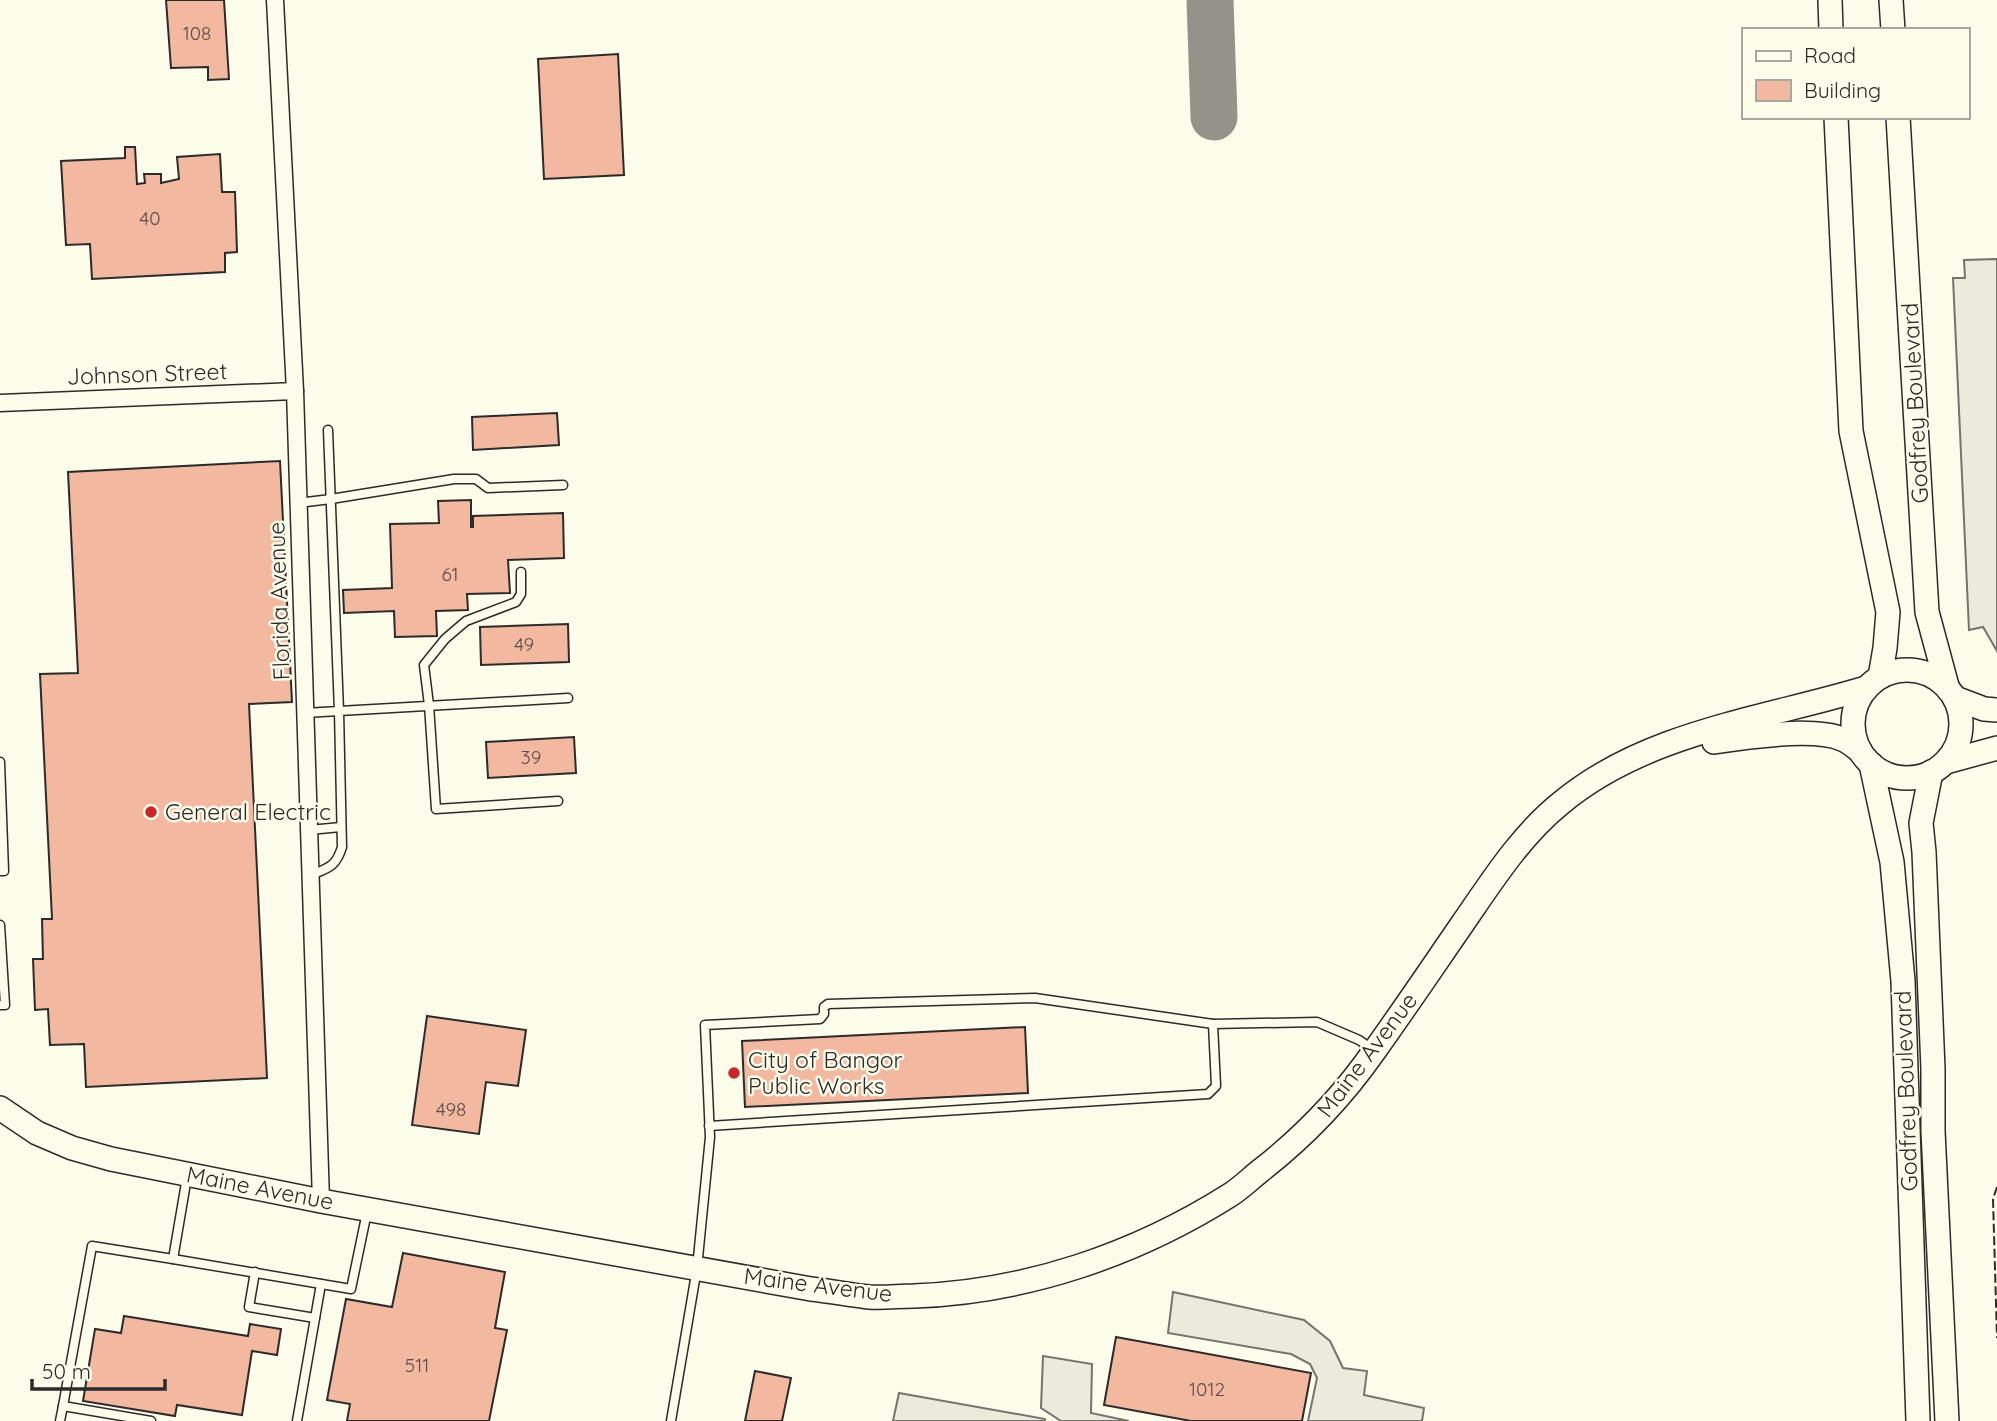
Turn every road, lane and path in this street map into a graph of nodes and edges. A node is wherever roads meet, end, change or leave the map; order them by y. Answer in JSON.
{"nodes":[{"id":1,"x":275,"y":0,"type":"edge"},
{"id":2,"x":1830,"y":0,"type":"edge"},
{"id":3,"x":1891,"y":0,"type":"edge"},
{"id":4,"x":1831,"y":28,"type":"edge"},
{"id":5,"x":1893,"y":28,"type":"edge"},
{"id":6,"x":1836,"y":119,"type":"edge"},
{"id":7,"x":1898,"y":119,"type":"edge"},
{"id":8,"x":295,"y":391,"type":"junction"},
{"id":9,"x":0,"y":403,"type":"edge"},
{"id":10,"x":328,"y":430,"type":"dead end"},
{"id":11,"x":563,"y":485,"type":"dead end"},
{"id":12,"x":331,"y":499,"type":"junction"},
{"id":13,"x":298,"y":503,"type":"junction"},
{"id":14,"x":521,"y":572,"type":"dead end"},
{"id":15,"x":1873,"y":682,"type":"junction"},
{"id":16,"x":1951,"y":692,"type":"junction"},
{"id":17,"x":568,"y":698,"type":"dead end"},
{"id":18,"x":429,"y":705,"type":"junction"},
{"id":19,"x":1997,"y":710,"type":"edge"},
{"id":20,"x":339,"y":711,"type":"junction"},
{"id":21,"x":305,"y":713,"type":"junction"},
{"id":22,"x":1997,"y":748,"type":"edge"},
{"id":23,"x":1649,"y":751,"type":"junction"},
{"id":24,"x":1866,"y":757,"type":"junction"},
{"id":25,"x":0,"y":762,"type":"edge"},
{"id":26,"x":1938,"y":767,"type":"junction"},
{"id":27,"x":558,"y":801,"type":"dead end"},
{"id":28,"x":341,"y":827,"type":"junction"},
{"id":29,"x":309,"y":830,"type":"junction"},
{"id":30,"x":0,"y":871,"type":"edge"},
{"id":31,"x":311,"y":875,"type":"junction"},
{"id":32,"x":0,"y":925,"type":"edge"},
{"id":33,"x":0,"y":1005,"type":"edge"},
{"id":34,"x":1213,"y":1024,"type":"junction"},
{"id":35,"x":1375,"y":1051,"type":"junction"},
{"id":36,"x":0,"y":1108,"type":"edge"},
{"id":37,"x":709,"y":1126,"type":"junction"},
{"id":38,"x":187,"y":1174,"type":"junction"},
{"id":39,"x":321,"y":1200,"type":"junction"},
{"id":40,"x":368,"y":1209,"type":"junction"},
{"id":41,"x":173,"y":1259,"type":"junction"},
{"id":42,"x":697,"y":1268,"type":"junction"},
{"id":43,"x":255,"y":1272,"type":"junction"},
{"id":44,"x":321,"y":1284,"type":"junction"},
{"id":45,"x":315,"y":1318,"type":"junction"},
{"id":46,"x":63,"y":1406,"type":"junction"},
{"id":47,"x":121,"y":1418,"type":"edge"},
{"id":48,"x":60,"y":1421,"type":"edge"},
{"id":49,"x":151,"y":1421,"type":"edge"},
{"id":50,"x":297,"y":1421,"type":"edge"},
{"id":51,"x":671,"y":1421,"type":"edge"},
{"id":52,"x":1919,"y":1421,"type":"edge"},
{"id":53,"x":1947,"y":1421,"type":"edge"}],
"edges":[{"from":1,"to":8,"type":"street","name":"Florida Avenue"},
{"from":2,"to":4,"type":"street"},
{"from":3,"to":5,"type":"street"},
{"from":6,"to":15,"type":"street"},
{"from":7,"to":16,"type":"street","name":"Godfrey Boulevard"},
{"from":8,"to":9,"type":"street","name":"Johnson Street"},
{"from":8,"to":13,"type":"street","name":"Florida Avenue"},
{"from":10,"to":12,"type":"lane"},
{"from":11,"to":12,"type":"lane"},
{"from":12,"to":13,"type":"lane"},
{"from":12,"to":20,"type":"lane"},
{"from":13,"to":21,"type":"street","name":"Florida Avenue"},
{"from":14,"to":18,"type":"lane"},
{"from":15,"to":16,"type":"street"},
{"from":15,"to":23,"type":"street","name":"Maine Avenue"},
{"from":15,"to":24,"type":"street"},
{"from":16,"to":19,"type":"street"},
{"from":16,"to":26,"type":"street"},
{"from":17,"to":18,"type":"lane"},
{"from":18,"to":20,"type":"lane"},
{"from":18,"to":27,"type":"lane"},
{"from":20,"to":21,"type":"lane"},
{"from":20,"to":28,"type":"lane"},
{"from":21,"to":29,"type":"street","name":"Florida Avenue"},
{"from":22,"to":26,"type":"street"},
{"from":23,"to":24,"type":"street","name":"Maine Avenue"},
{"from":23,"to":35,"type":"street","name":"Maine Avenue"},
{"from":24,"to":26,"type":"street"},
{"from":24,"to":52,"type":"street","name":"Godfrey Boulevard"},
{"from":25,"to":30,"type":"lane"},
{"from":26,"to":53,"type":"street","name":"Godfrey Boulevard"},
{"from":28,"to":29,"type":"lane"},
{"from":28,"to":31,"type":"lane"},
{"from":29,"to":31,"type":"street","name":"Florida Avenue"},
{"from":31,"to":39,"type":"street","name":"Florida Avenue"},
{"from":32,"to":33,"type":"lane"},
{"from":34,"to":35,"type":"lane"},
{"from":34,"to":37,"type":"lane"},
{"from":34,"to":37,"type":"lane"},
{"from":35,"to":42,"type":"street","name":"Maine Avenue"},
{"from":36,"to":38,"type":"street","name":"Maine Avenue"},
{"from":37,"to":42,"type":"lane"},
{"from":38,"to":39,"type":"street","name":"Maine Avenue"},
{"from":38,"to":41,"type":"lane"},
{"from":39,"to":40,"type":"street","name":"Maine Avenue"},
{"from":40,"to":42,"type":"street","name":"Maine Avenue"},
{"from":40,"to":44,"type":"lane"},
{"from":41,"to":43,"type":"lane"},
{"from":41,"to":46,"type":"lane"},
{"from":42,"to":51,"type":"lane"},
{"from":43,"to":44,"type":"lane"},
{"from":43,"to":45,"type":"lane"},
{"from":44,"to":45,"type":"lane"},
{"from":45,"to":50,"type":"lane"},
{"from":46,"to":47,"type":"lane"},
{"from":46,"to":48,"type":"lane"},
{"from":47,"to":49,"type":"lane"}]}
